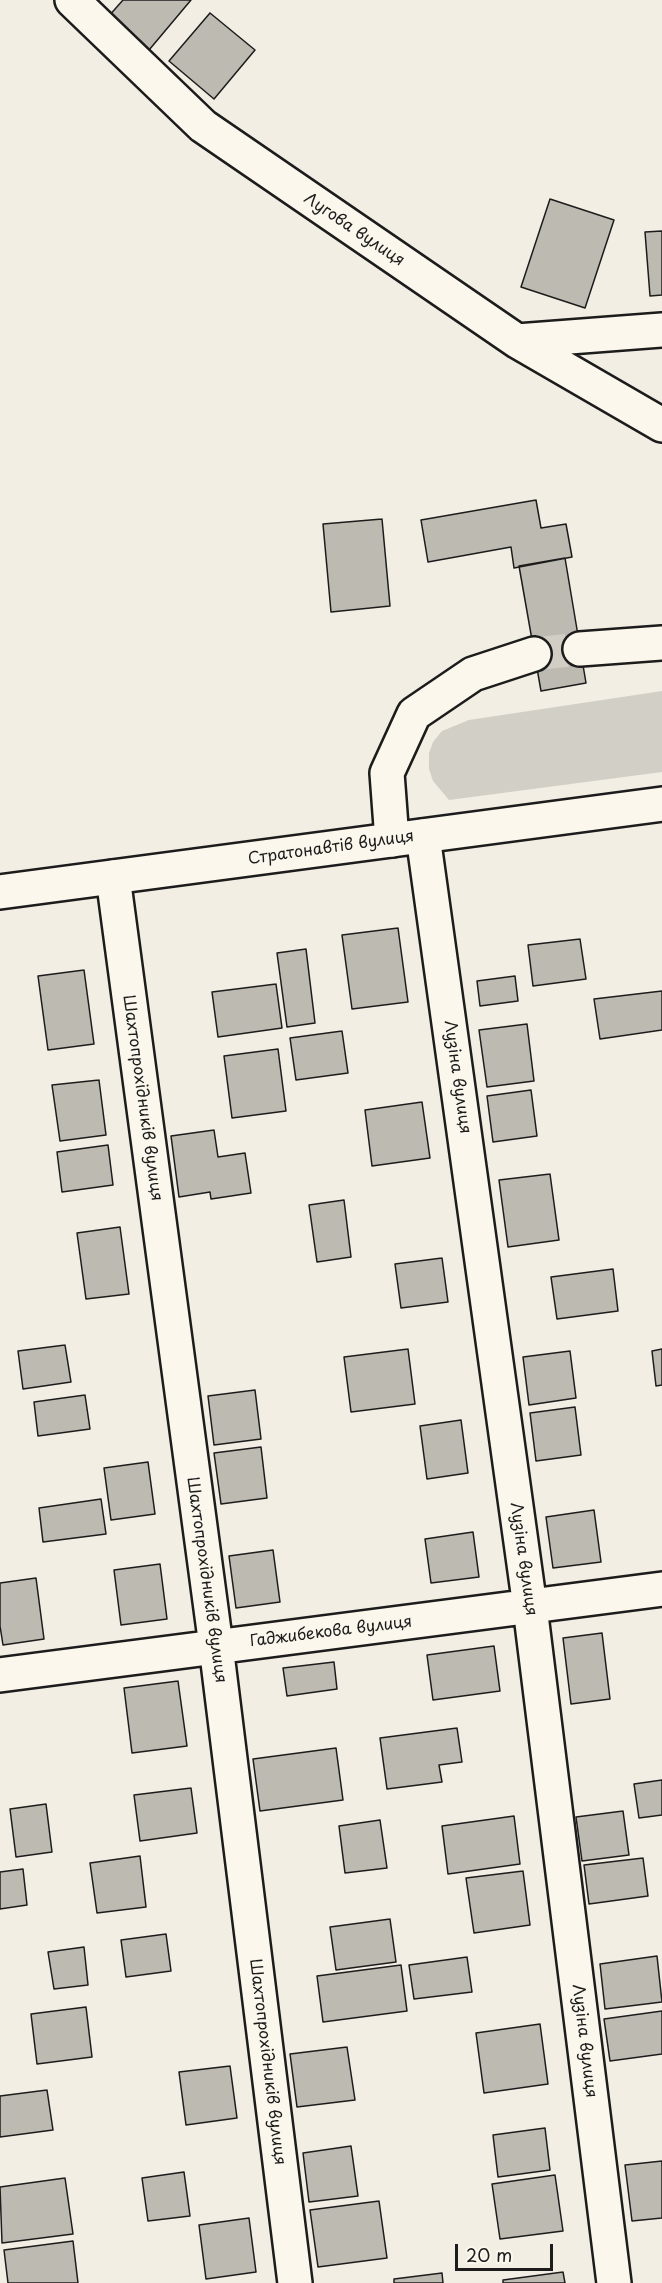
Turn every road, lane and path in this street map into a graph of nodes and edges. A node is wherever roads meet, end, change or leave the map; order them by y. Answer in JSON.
{"nodes":[{"id":1,"x":72,"y":0,"type":"edge"},
{"id":2,"x":662,"y":330,"type":"edge"},
{"id":3,"x":518,"y":341,"type":"junction"},
{"id":4,"x":662,"y":425,"type":"edge"},
{"id":5,"x":662,"y":643,"type":"edge"},
{"id":6,"x":580,"y":649,"type":"tunnel mouth"},
{"id":7,"x":534,"y":654,"type":"tunnel mouth"},
{"id":8,"x":662,"y":804,"type":"edge"},
{"id":9,"x":408,"y":838,"type":"junction"},
{"id":10,"x":113,"y":877,"type":"junction"},
{"id":11,"x":0,"y":892,"type":"edge"},
{"id":12,"x":662,"y":1589,"type":"edge"},
{"id":13,"x":530,"y":1606,"type":"junction"},
{"id":14,"x":216,"y":1646,"type":"junction"},
{"id":15,"x":0,"y":1675,"type":"edge"},
{"id":16,"x":295,"y":2283,"type":"edge"},
{"id":17,"x":614,"y":2283,"type":"edge"}],
"edges":[{"from":1,"to":3,"type":"street","name":"Лугова вулиця"},
{"from":2,"to":3,"type":"street"},
{"from":3,"to":4,"type":"street","name":"Лугова вулиця"},
{"from":5,"to":6,"type":"street"},
{"from":7,"to":9,"type":"street","name":"Лузіна вулиця"},
{"from":8,"to":9,"type":"street","name":"Стратонавтів вулиця"},
{"from":9,"to":10,"type":"street","name":"Стратонавтів вулиця"},
{"from":9,"to":13,"type":"street","name":"Лузіна вулиця"},
{"from":10,"to":11,"type":"street","name":"Стратонавтів вулиця"},
{"from":10,"to":14,"type":"street","name":"Шахтопрохідників вулиця"},
{"from":12,"to":13,"type":"street","name":"Гаджибекова вулиця"},
{"from":13,"to":14,"type":"street","name":"Гаджибекова вулиця"},
{"from":13,"to":17,"type":"street","name":"Лузіна вулиця"},
{"from":14,"to":15,"type":"street","name":"Гаджибекова вулиця"},
{"from":14,"to":16,"type":"street","name":"Шахтопрохідників вулиця"}]}
